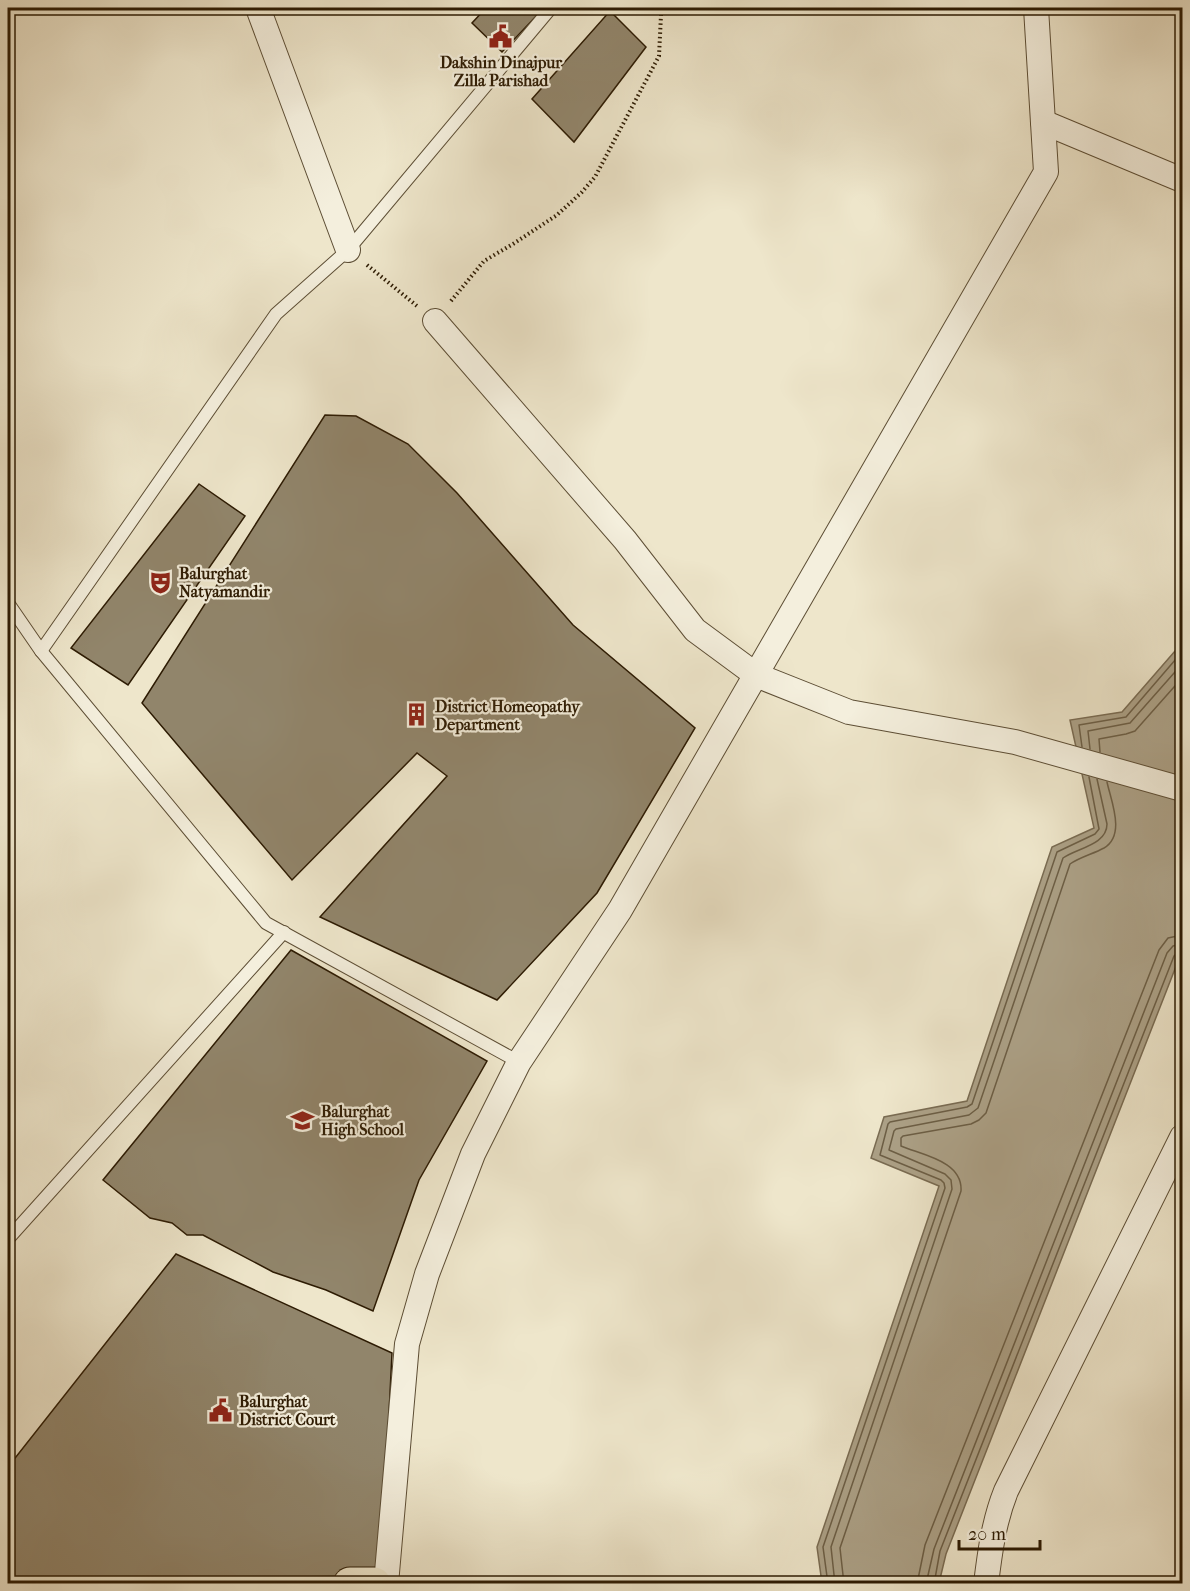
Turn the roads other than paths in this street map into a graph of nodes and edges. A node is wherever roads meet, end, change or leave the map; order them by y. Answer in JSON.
{"nodes":[{"id":1,"x":258,"y":8,"type":"edge"},
{"id":2,"x":551,"y":8,"type":"edge"},
{"id":3,"x":1036,"y":8,"type":"edge"},
{"id":4,"x":1043,"y":122,"type":"junction"},
{"id":5,"x":1182,"y":180,"type":"edge"},
{"id":6,"x":348,"y":250,"type":"junction"},
{"id":7,"x":435,"y":321,"type":"road end"},
{"id":8,"x":8,"y":603,"type":"edge"},
{"id":9,"x":41,"y":651,"type":"junction"},
{"id":10,"x":756,"y":675,"type":"junction"},
{"id":11,"x":1182,"y":789,"type":"edge"},
{"id":12,"x":284,"y":932,"type":"junction"},
{"id":13,"x":519,"y":1062,"type":"junction"},
{"id":14,"x":1182,"y":1137,"type":"edge"},
{"id":15,"x":8,"y":1239,"type":"edge"},
{"id":16,"x":350,"y":1584,"type":"edge"},
{"id":17,"x":374,"y":1584,"type":"edge"},
{"id":18,"x":386,"y":1584,"type":"edge"},
{"id":19,"x":986,"y":1584,"type":"edge"}],
"edges":[{"from":1,"to":6,"type":"street"},
{"from":2,"to":6,"type":"lane"},
{"from":3,"to":4,"type":"street"},
{"from":4,"to":5,"type":"street"},
{"from":4,"to":10,"type":"street"},
{"from":6,"to":9,"type":"lane"},
{"from":7,"to":10,"type":"street"},
{"from":8,"to":9,"type":"lane"},
{"from":9,"to":12,"type":"lane"},
{"from":10,"to":11,"type":"street"},
{"from":10,"to":13,"type":"street"},
{"from":12,"to":13,"type":"lane"},
{"from":12,"to":15,"type":"lane"},
{"from":13,"to":18,"type":"street"},
{"from":14,"to":19,"type":"street"},
{"from":16,"to":17,"type":"main road"}]}
